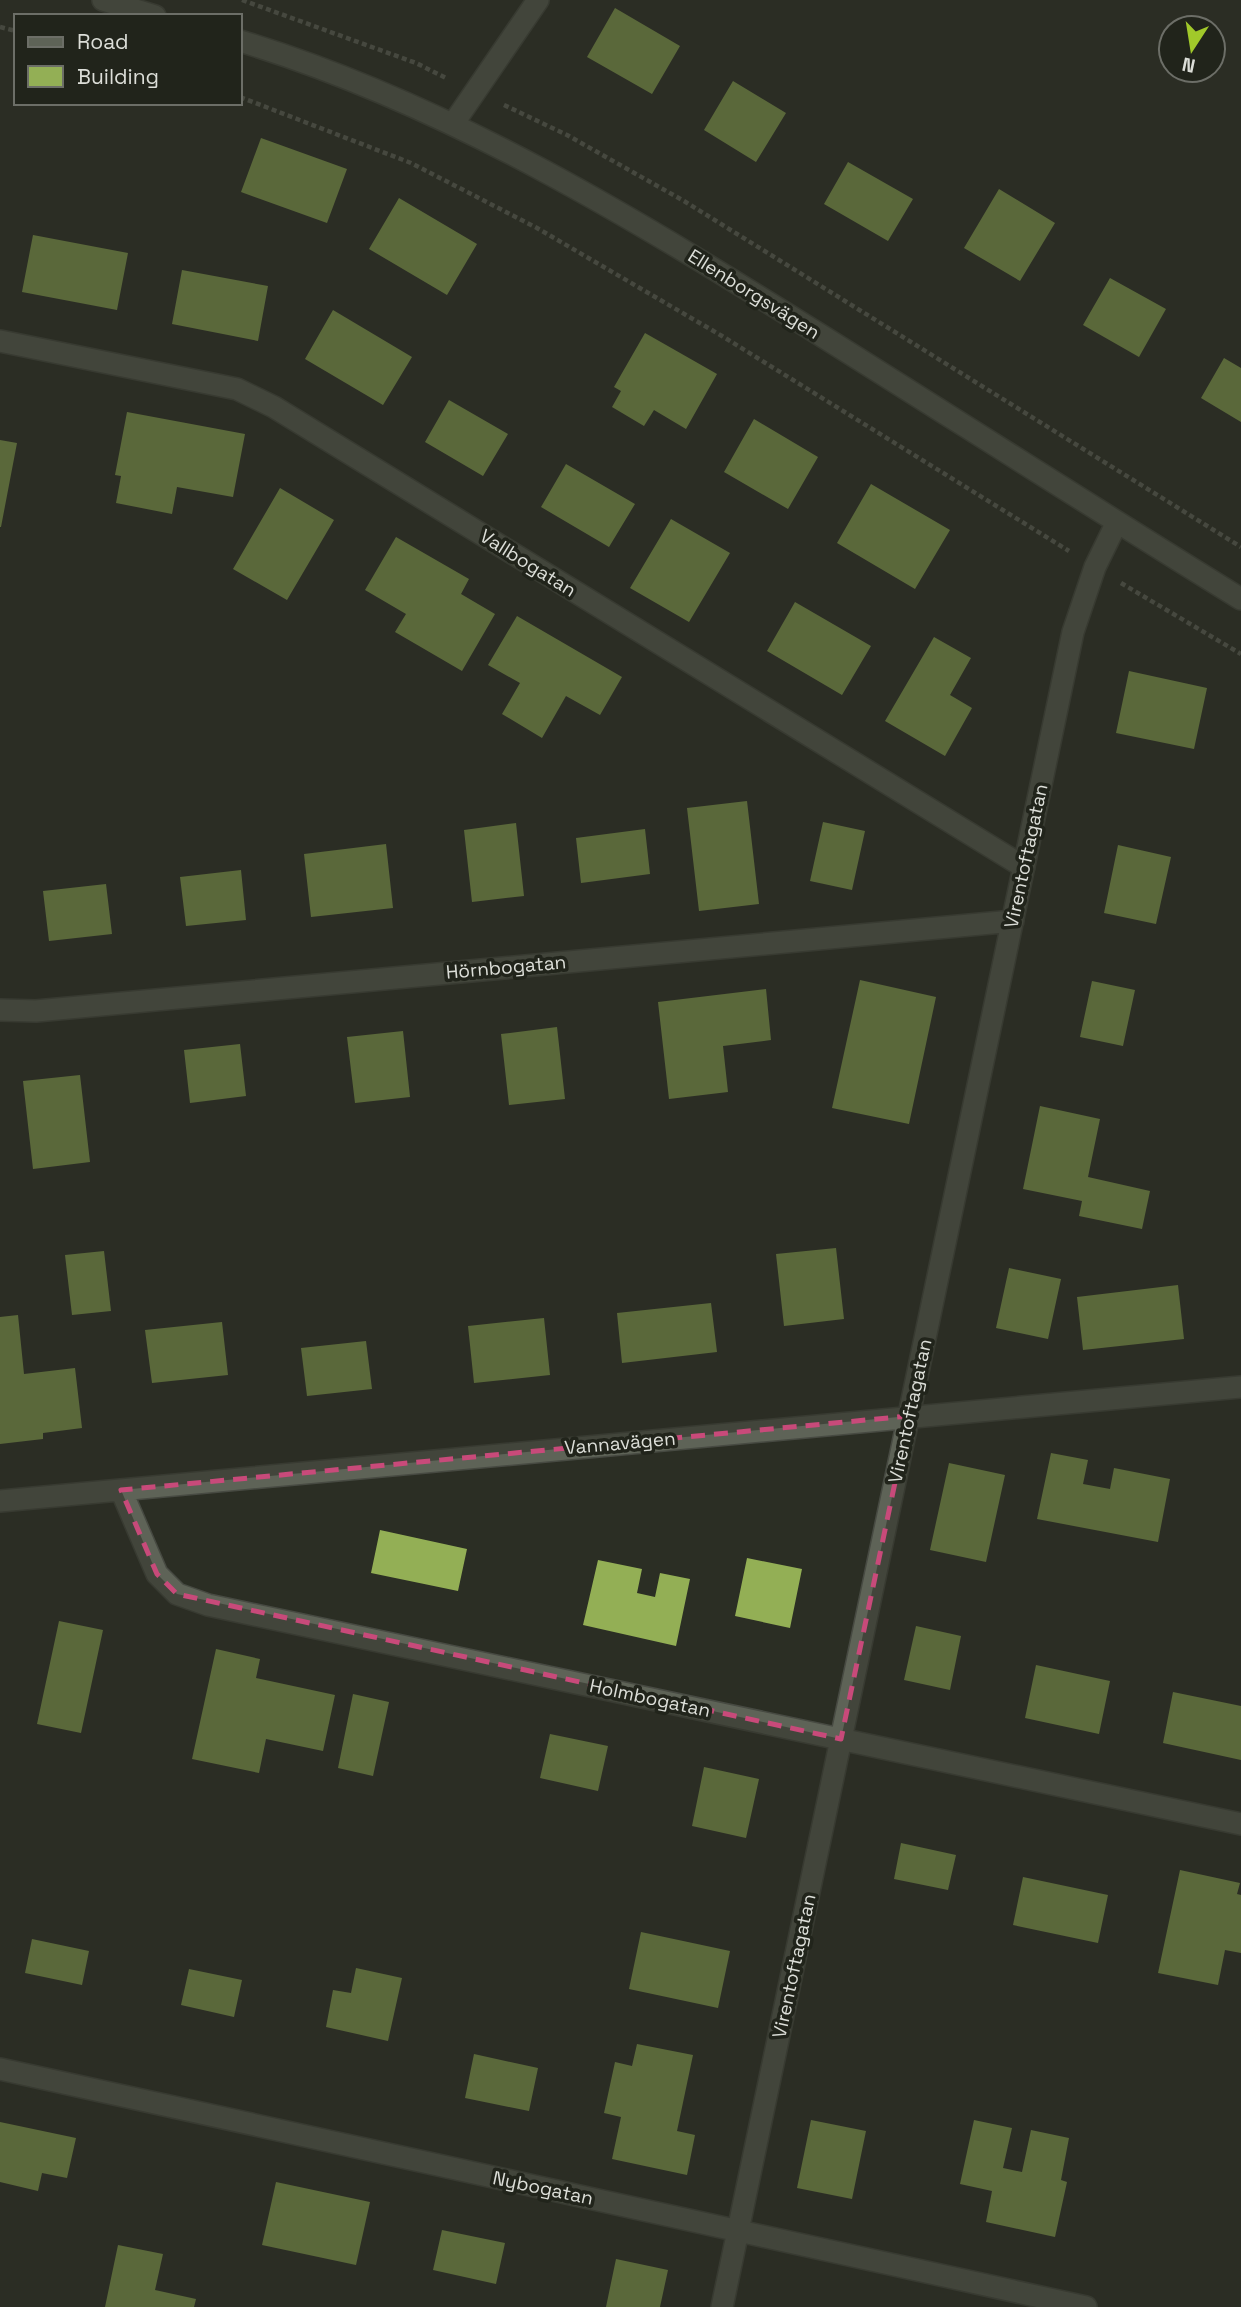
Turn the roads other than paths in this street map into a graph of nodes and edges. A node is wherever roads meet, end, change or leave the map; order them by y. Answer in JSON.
{"nodes":[{"id":1,"x":103,"y":0,"type":"edge"},
{"id":2,"x":538,"y":0,"type":"edge"},
{"id":3,"x":148,"y":14,"type":"edge"},
{"id":4,"x":242,"y":42,"type":"edge"},
{"id":5,"x":453,"y":124,"type":"junction"},
{"id":6,"x":0,"y":341,"type":"edge"},
{"id":7,"x":1117,"y":522,"type":"junction"},
{"id":8,"x":1241,"y":599,"type":"edge"},
{"id":9,"x":1024,"y":867,"type":"junction"},
{"id":10,"x":1013,"y":921,"type":"junction"},
{"id":11,"x":0,"y":1010,"type":"edge"},
{"id":12,"x":1241,"y":1387,"type":"edge"},
{"id":13,"x":909,"y":1416,"type":"junction"},
{"id":14,"x":121,"y":1490,"type":"junction"},
{"id":15,"x":0,"y":1501,"type":"edge"},
{"id":16,"x":841,"y":1739,"type":"junction"},
{"id":17,"x":1241,"y":1825,"type":"edge"},
{"id":18,"x":0,"y":2069,"type":"edge"},
{"id":19,"x":738,"y":2231,"type":"junction"},
{"id":20,"x":722,"y":2307,"type":"edge"},
{"id":21,"x":1086,"y":2307,"type":"edge"}],
"edges":[{"from":1,"to":3,"type":"street"},
{"from":2,"to":5,"type":"street"},
{"from":4,"to":5,"type":"street","name":"Ellenborgsvägen"},
{"from":5,"to":7,"type":"street","name":"Ellenborgsvägen"},
{"from":6,"to":9,"type":"street","name":"Vallbogatan"},
{"from":7,"to":8,"type":"street","name":"Ellenborgsvägen"},
{"from":7,"to":9,"type":"street","name":"Virentoftagatan"},
{"from":9,"to":10,"type":"street","name":"Virentoftagatan"},
{"from":10,"to":11,"type":"street","name":"Hörnbogatan"},
{"from":10,"to":13,"type":"street","name":"Virentoftagatan"},
{"from":12,"to":13,"type":"street","name":"Vannavägen"},
{"from":13,"to":14,"type":"street","name":"Vannavägen"},
{"from":13,"to":16,"type":"street","name":"Virentoftagatan"},
{"from":14,"to":15,"type":"street","name":"Vannavägen"},
{"from":14,"to":16,"type":"street","name":"Holmbogatan"},
{"from":16,"to":17,"type":"street","name":"Holmbogatan"},
{"from":16,"to":19,"type":"street","name":"Virentoftagatan"},
{"from":18,"to":19,"type":"street","name":"Nybogatan"},
{"from":19,"to":20,"type":"street","name":"Virentoftagatan"},
{"from":19,"to":21,"type":"street","name":"Nybogatan"}]}
